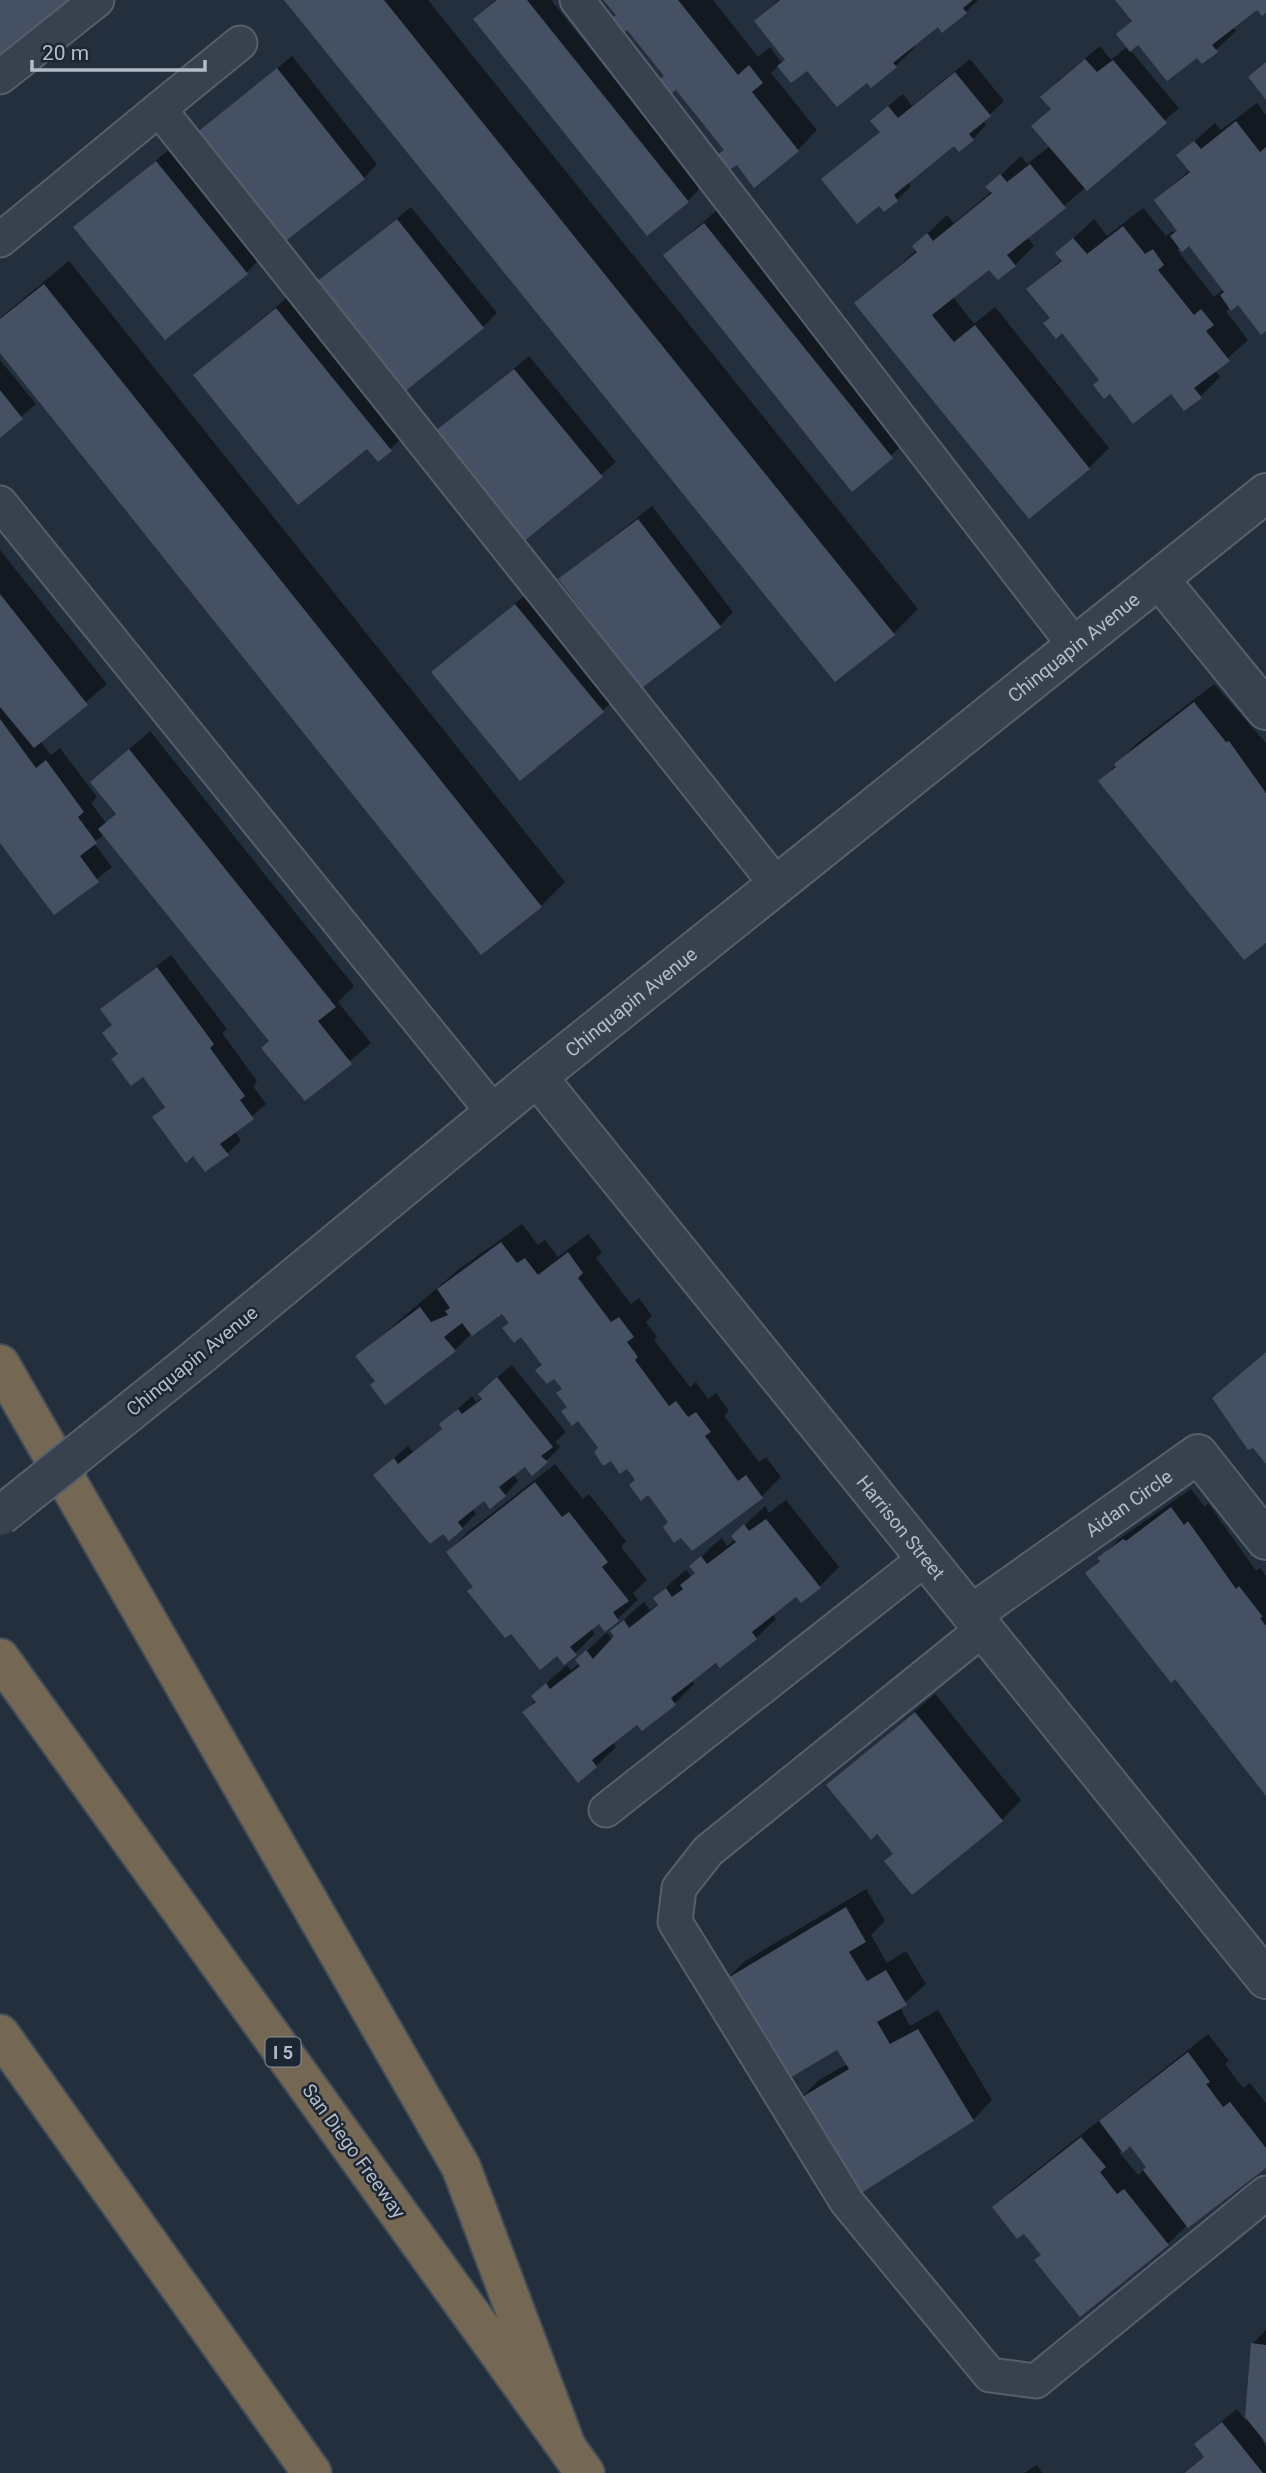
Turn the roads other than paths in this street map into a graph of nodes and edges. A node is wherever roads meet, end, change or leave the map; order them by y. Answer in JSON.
{"nodes":[{"id":1,"x":97,"y":0,"type":"edge"},
{"id":2,"x":577,"y":0,"type":"edge"},
{"id":3,"x":240,"y":43,"type":"dead end"},
{"id":4,"x":0,"y":77,"type":"edge"},
{"id":5,"x":159,"y":108,"type":"junction"},
{"id":6,"x":0,"y":240,"type":"edge"},
{"id":7,"x":1266,"y":493,"type":"edge"},
{"id":8,"x":0,"y":503,"type":"edge"},
{"id":9,"x":1159,"y":579,"type":"junction"},
{"id":10,"x":1076,"y":647,"type":"junction"},
{"id":11,"x":1266,"y":710,"type":"edge"},
{"id":12,"x":777,"y":885,"type":"junction"},
{"id":13,"x":537,"y":1077,"type":"junction"},
{"id":14,"x":494,"y":1113,"type":"junction"},
{"id":15,"x":0,"y":1364,"type":"edge"},
{"id":16,"x":0,"y":1516,"type":"edge"},
{"id":17,"x":1266,"y":1541,"type":"edge"},
{"id":18,"x":926,"y":1558,"type":"junction"},
{"id":19,"x":977,"y":1622,"type":"junction"},
{"id":20,"x":0,"y":1658,"type":"edge"},
{"id":21,"x":606,"y":1810,"type":"dead end"},
{"id":22,"x":1266,"y":1979,"type":"edge"},
{"id":23,"x":0,"y":2034,"type":"edge"},
{"id":24,"x":1266,"y":2193,"type":"edge"},
{"id":25,"x":575,"y":2460,"type":"edge"},
{"id":26,"x":312,"y":2473,"type":"edge"}],
"edges":[{"from":1,"to":4,"type":"lane"},
{"from":2,"to":10,"type":"lane"},
{"from":3,"to":5,"type":"lane"},
{"from":5,"to":6,"type":"lane"},
{"from":5,"to":12,"type":"lane"},
{"from":7,"to":9,"type":"street","name":"Chinquapin Avenue"},
{"from":8,"to":14,"type":"lane"},
{"from":9,"to":10,"type":"street","name":"Chinquapin Avenue"},
{"from":9,"to":11,"type":"street"},
{"from":10,"to":12,"type":"street","name":"Chinquapin Avenue"},
{"from":12,"to":13,"type":"street","name":"Chinquapin Avenue"},
{"from":13,"to":14,"type":"street","name":"Chinquapin Avenue"},
{"from":13,"to":18,"type":"street","name":"Harrison Street"},
{"from":14,"to":16,"type":"street","name":"Chinquapin Avenue","bridge":true},
{"from":15,"to":25,"type":"highway"},
{"from":17,"to":19,"type":"street","name":"Aidan Circle"},
{"from":18,"to":19,"type":"street","name":"Harrison Street"},
{"from":18,"to":21,"type":"lane"},
{"from":19,"to":22,"type":"street","name":"Harrison Street"},
{"from":19,"to":24,"type":"lane"},
{"from":20,"to":25,"type":"highway","name":"San Diego Freeway","number":"I 5"},
{"from":23,"to":26,"type":"highway"}]}
